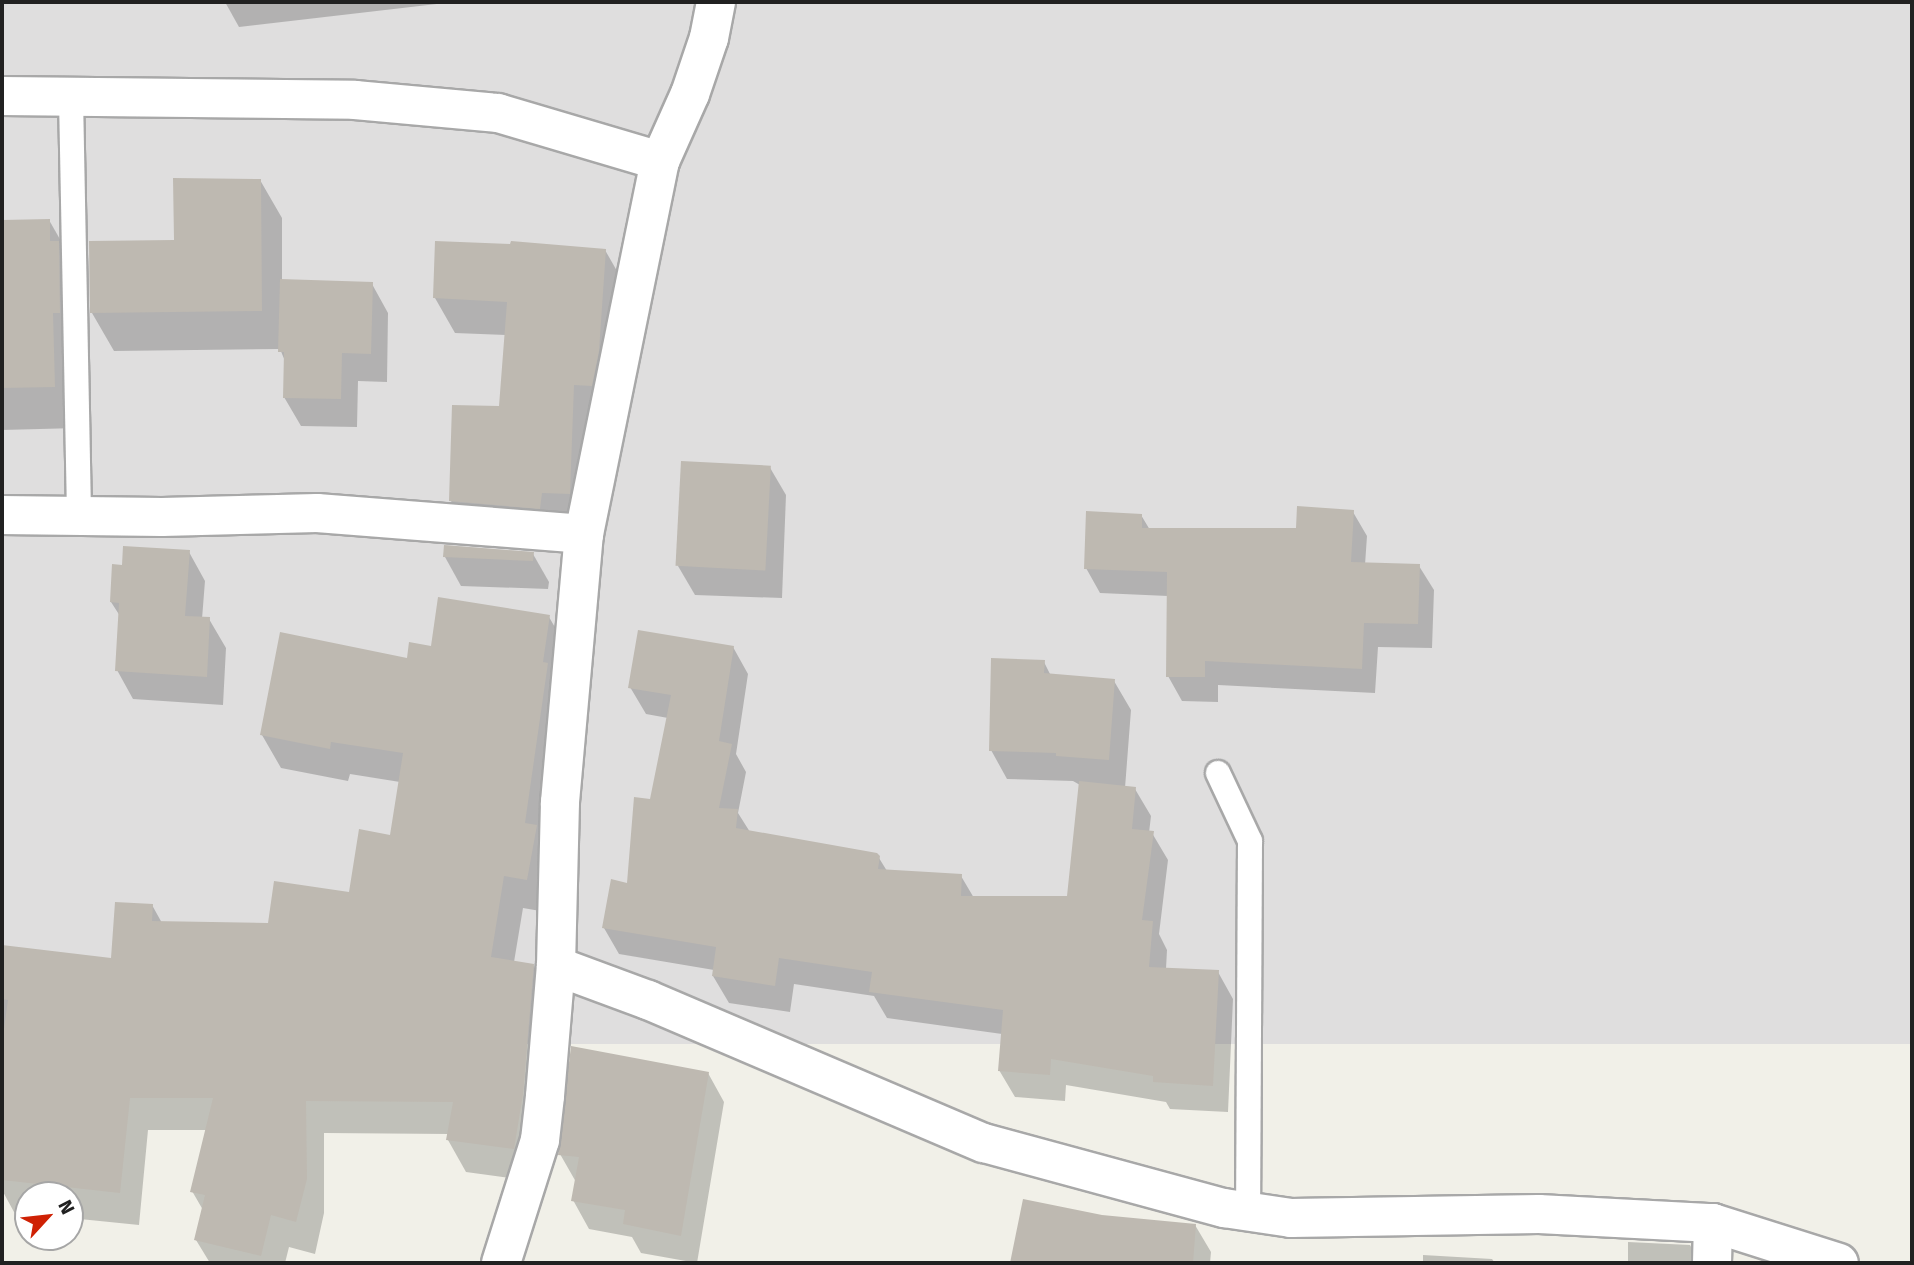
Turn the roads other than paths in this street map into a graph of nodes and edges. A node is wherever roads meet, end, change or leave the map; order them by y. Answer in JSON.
{"nodes":[{"id":1,"x":716,"y":2,"type":"edge"},
{"id":2,"x":2,"y":96,"type":"edge"},
{"id":3,"x":71,"y":97,"type":"junction"},
{"id":4,"x":660,"y":161,"type":"junction"},
{"id":5,"x":2,"y":514,"type":"edge"},
{"id":6,"x":79,"y":515,"type":"junction"},
{"id":7,"x":584,"y":534,"type":"junction"},
{"id":8,"x":1218,"y":773,"type":"dead end"},
{"id":9,"x":556,"y":966,"type":"junction"},
{"id":10,"x":1248,"y":1212,"type":"junction"},
{"id":11,"x":1713,"y":1223,"type":"junction"},
{"id":12,"x":501,"y":1263,"type":"edge"},
{"id":13,"x":1712,"y":1263,"type":"edge"},
{"id":14,"x":1839,"y":1263,"type":"edge"}],
"edges":[{"from":1,"to":4,"type":"street"},
{"from":2,"to":3,"type":"street"},
{"from":3,"to":4,"type":"street"},
{"from":3,"to":6,"type":"lane"},
{"from":4,"to":7,"type":"street"},
{"from":5,"to":6,"type":"street"},
{"from":6,"to":7,"type":"street"},
{"from":7,"to":9,"type":"street"},
{"from":8,"to":10,"type":"lane"},
{"from":9,"to":10,"type":"street"},
{"from":9,"to":12,"type":"street"},
{"from":10,"to":11,"type":"street"},
{"from":11,"to":13,"type":"street"},
{"from":11,"to":14,"type":"street"}]}
